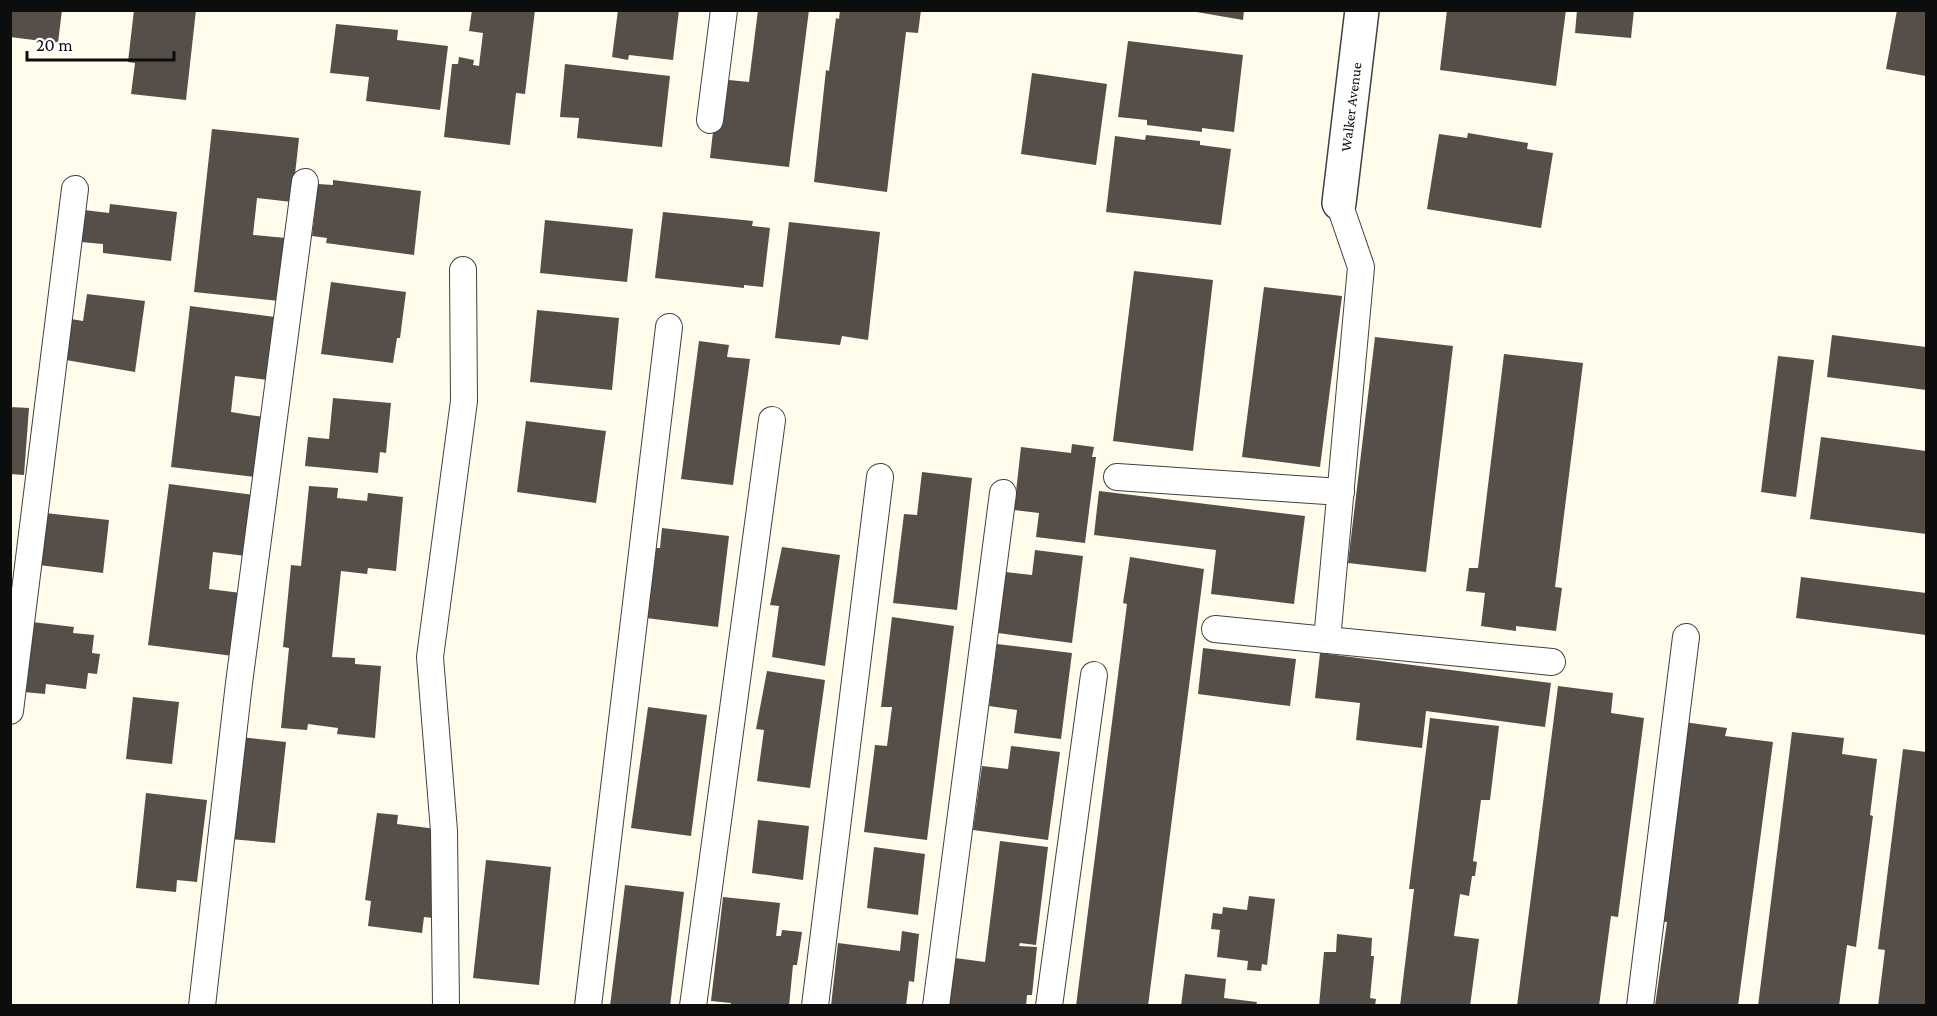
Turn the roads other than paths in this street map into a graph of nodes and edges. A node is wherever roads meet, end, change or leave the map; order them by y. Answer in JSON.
{"nodes":[{"id":1,"x":724,"y":10,"type":"edge"},
{"id":2,"x":1362,"y":10,"type":"edge"},
{"id":3,"x":710,"y":120,"type":"dead end"},
{"id":4,"x":305,"y":182,"type":"dead end"},
{"id":5,"x":75,"y":189,"type":"dead end"},
{"id":6,"x":1339,"y":202,"type":"joint"},
{"id":7,"x":463,"y":270,"type":"dead end"},
{"id":8,"x":669,"y":327,"type":"dead end"},
{"id":9,"x":772,"y":420,"type":"dead end"},
{"id":10,"x":880,"y":477,"type":"dead end"},
{"id":11,"x":1117,"y":477,"type":"dead end"},
{"id":12,"x":1341,"y":492,"type":"junction"},
{"id":13,"x":1003,"y":493,"type":"dead end"},
{"id":14,"x":1215,"y":629,"type":"dead end"},
{"id":15,"x":1686,"y":637,"type":"dead end"},
{"id":16,"x":1327,"y":639,"type":"junction"},
{"id":17,"x":1552,"y":662,"type":"dead end"},
{"id":18,"x":1094,"y":675,"type":"dead end"},
{"id":19,"x":10,"y":711,"type":"edge"},
{"id":20,"x":202,"y":1005,"type":"edge"},
{"id":21,"x":446,"y":1005,"type":"edge"},
{"id":22,"x":588,"y":1005,"type":"edge"},
{"id":23,"x":693,"y":1005,"type":"edge"},
{"id":24,"x":814,"y":1005,"type":"edge"},
{"id":25,"x":936,"y":1005,"type":"edge"},
{"id":26,"x":1049,"y":1005,"type":"edge"},
{"id":27,"x":1640,"y":1005,"type":"edge"}],
"edges":[{"from":1,"to":3,"type":"lane"},
{"from":2,"to":6,"type":"street","name":"Walker Avenue"},
{"from":4,"to":20,"type":"lane"},
{"from":5,"to":19,"type":"lane"},
{"from":6,"to":12,"type":"lane"},
{"from":7,"to":21,"type":"lane"},
{"from":8,"to":22,"type":"lane"},
{"from":9,"to":23,"type":"lane"},
{"from":10,"to":24,"type":"lane"},
{"from":11,"to":12,"type":"lane"},
{"from":12,"to":16,"type":"lane"},
{"from":13,"to":25,"type":"lane"},
{"from":14,"to":16,"type":"lane"},
{"from":15,"to":27,"type":"lane"},
{"from":16,"to":17,"type":"lane"},
{"from":18,"to":26,"type":"lane"}]}
